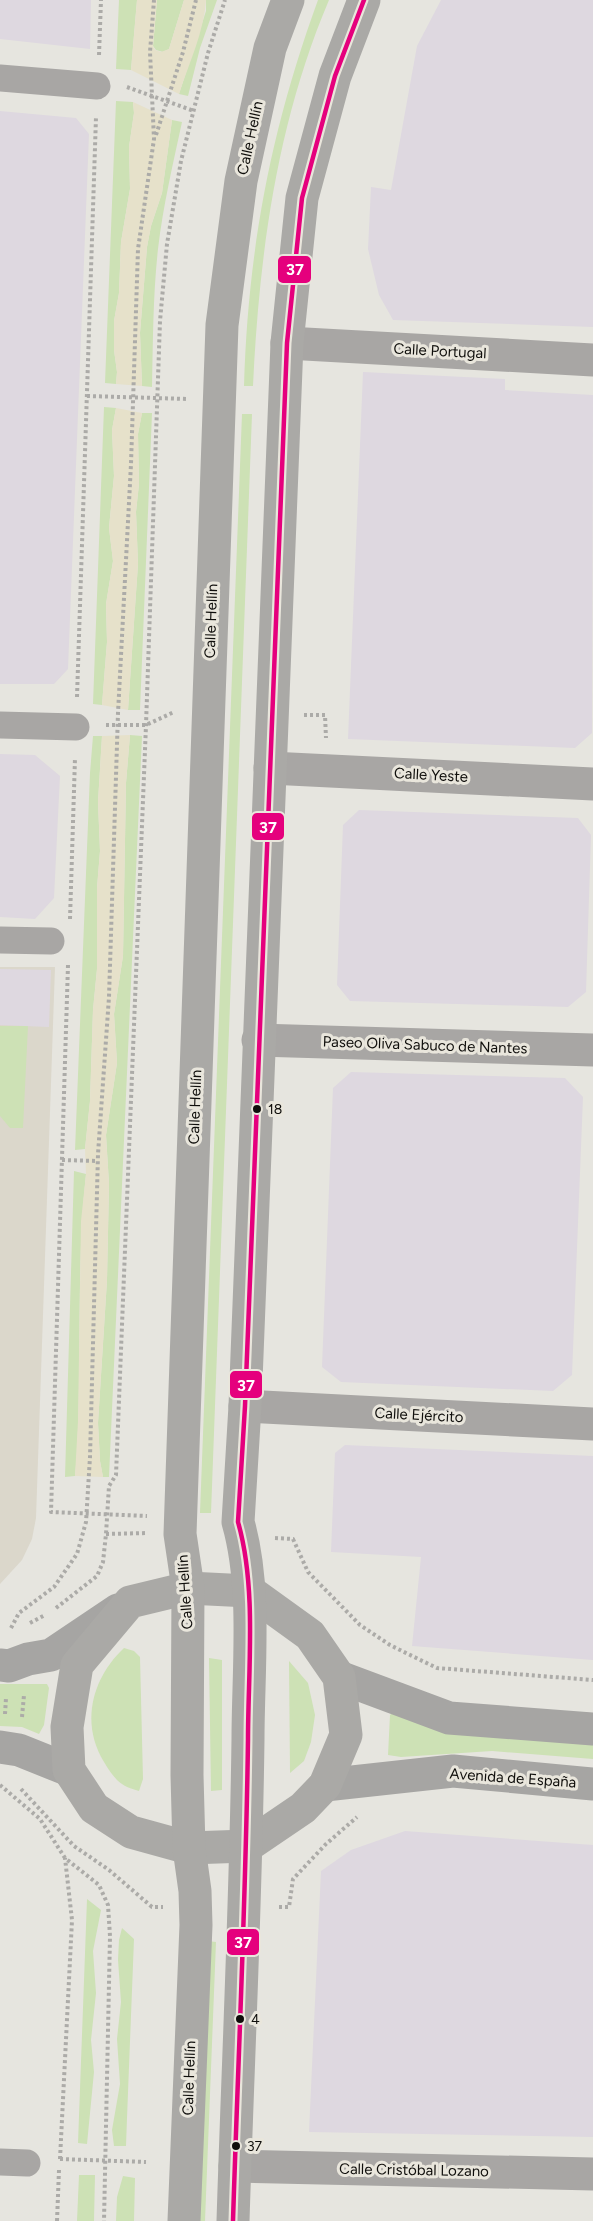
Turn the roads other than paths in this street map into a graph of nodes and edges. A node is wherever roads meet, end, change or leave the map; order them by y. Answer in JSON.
{"nodes":[{"id":1,"x":288,"y":0,"type":"edge"},
{"id":2,"x":364,"y":0,"type":"edge"},
{"id":3,"x":0,"y":78,"type":"edge"},
{"id":4,"x":97,"y":86,"type":"road end"},
{"id":5,"x":287,"y":343,"type":"junction"},
{"id":6,"x":593,"y":360,"type":"edge"},
{"id":7,"x":0,"y":725,"type":"edge"},
{"id":8,"x":76,"y":726,"type":"road end"},
{"id":9,"x":270,"y":768,"type":"junction"},
{"id":10,"x":593,"y":784,"type":"edge"},
{"id":11,"x":0,"y":940,"type":"edge"},
{"id":12,"x":63,"y":942,"type":"road end"},
{"id":13,"x":258,"y":1040,"type":"junction"},
{"id":14,"x":593,"y":1050,"type":"edge"},
{"id":15,"x":245,"y":1406,"type":"junction"},
{"id":16,"x":593,"y":1424,"type":"edge"},
{"id":17,"x":188,"y":1588,"type":"junction"},
{"id":18,"x":249,"y":1591,"type":"junction"},
{"id":19,"x":130,"y":1602,"type":"junction"},
{"id":20,"x":4,"y":1665,"type":"edge"},
{"id":21,"x":339,"y":1677,"type":"junction"},
{"id":22,"x":593,"y":1729,"type":"edge"},
{"id":23,"x":1,"y":1747,"type":"edge"},
{"id":24,"x":69,"y":1770,"type":"junction"},
{"id":25,"x":593,"y":1784,"type":"edge"},
{"id":26,"x":326,"y":1785,"type":"junction"},
{"id":27,"x":247,"y":1846,"type":"junction"},
{"id":28,"x":189,"y":1848,"type":"junction"},
{"id":29,"x":0,"y":2162,"type":"edge"},
{"id":30,"x":27,"y":2163,"type":"road end"},
{"id":31,"x":235,"y":2166,"type":"junction"},
{"id":32,"x":593,"y":2174,"type":"edge"},
{"id":33,"x":184,"y":2221,"type":"edge"},
{"id":34,"x":233,"y":2221,"type":"edge"}],
"edges":[{"from":1,"to":17,"type":"main road","name":"Calle Hellín"},
{"from":2,"to":5,"type":"main road"},
{"from":3,"to":4,"type":"street"},
{"from":5,"to":6,"type":"street","name":"Calle Portugal"},
{"from":5,"to":9,"type":"main road"},
{"from":7,"to":8,"type":"street"},
{"from":9,"to":10,"type":"street","name":"Calle Yeste"},
{"from":9,"to":13,"type":"main road"},
{"from":11,"to":12,"type":"street"},
{"from":13,"to":14,"type":"street","name":"Paseo Oliva Sabuco de Nantes"},
{"from":13,"to":15,"type":"main road"},
{"from":15,"to":16,"type":"street","name":"Calle Ejército"},
{"from":15,"to":18,"type":"main road"},
{"from":17,"to":18,"type":"main road"},
{"from":17,"to":19,"type":"main road"},
{"from":17,"to":28,"type":"main road","name":"Calle Hellín"},
{"from":18,"to":21,"type":"main road"},
{"from":18,"to":27,"type":"main road"},
{"from":19,"to":20,"type":"main road"},
{"from":19,"to":24,"type":"main road"},
{"from":21,"to":22,"type":"main road"},
{"from":21,"to":26,"type":"main road"},
{"from":23,"to":24,"type":"main road"},
{"from":24,"to":28,"type":"main road"},
{"from":25,"to":26,"type":"main road","name":"Avenida de España"},
{"from":26,"to":27,"type":"main road"},
{"from":27,"to":28,"type":"main road"},
{"from":27,"to":31,"type":"main road"},
{"from":28,"to":33,"type":"main road","name":"Calle Hellín"},
{"from":29,"to":30,"type":"street"},
{"from":31,"to":32,"type":"street","name":"Calle Cristóbal Lozano"},
{"from":31,"to":34,"type":"main road"}]}
